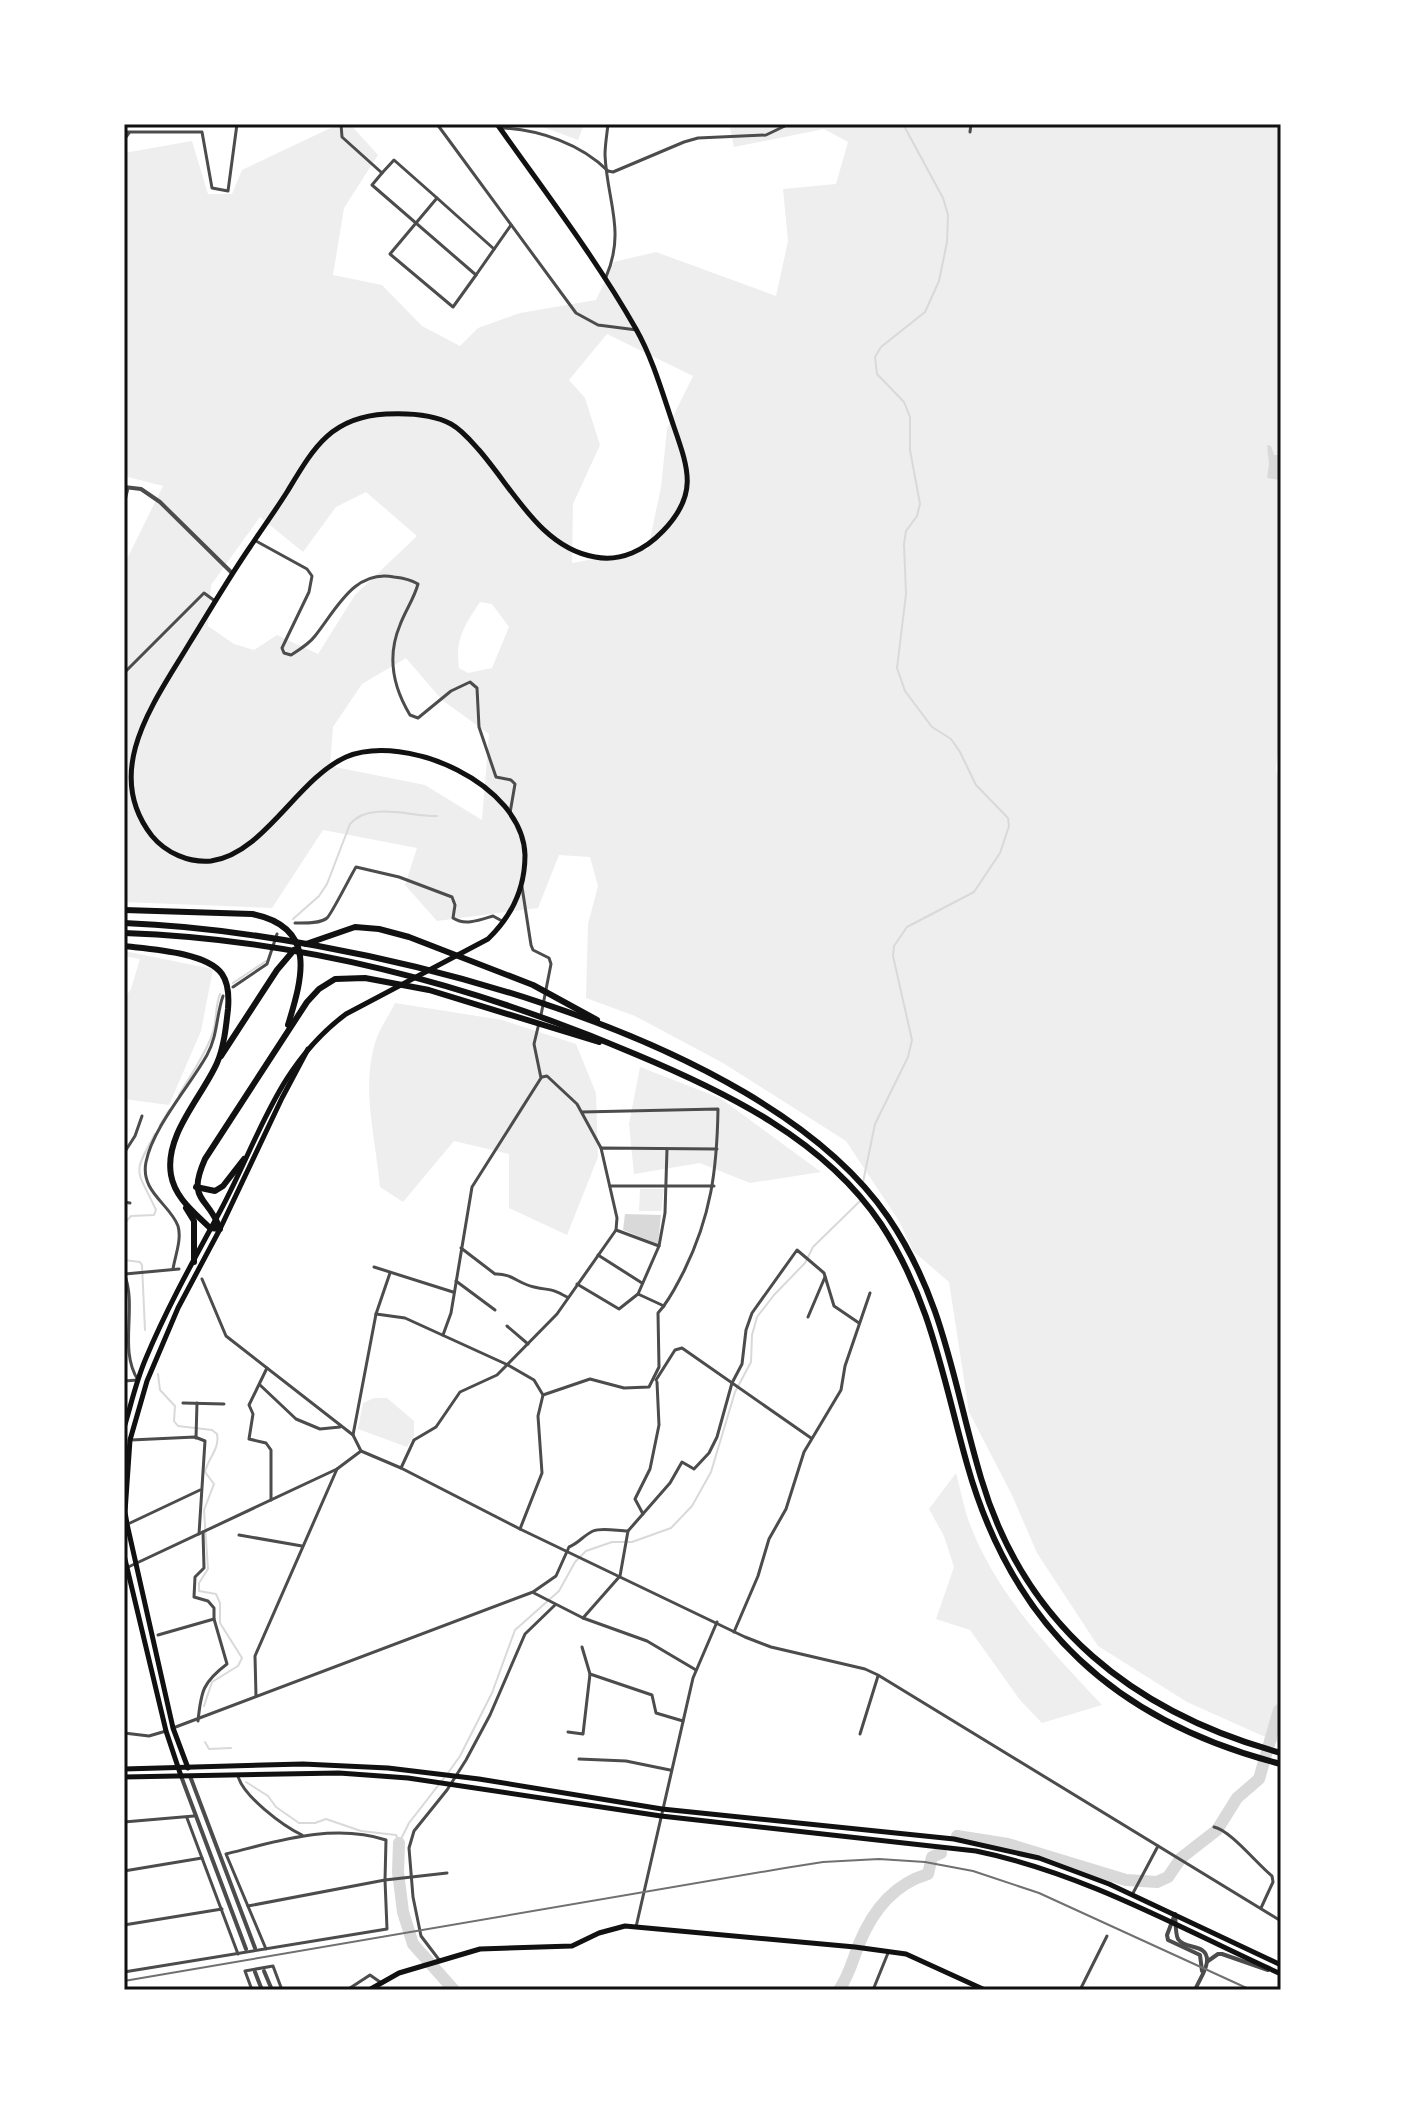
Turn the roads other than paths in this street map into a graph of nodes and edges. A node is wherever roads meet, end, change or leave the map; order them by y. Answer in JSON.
{"nodes":[{"id":1,"x":237,"y":124,"type":"edge"},
{"id":2,"x":341,"y":124,"type":"edge"},
{"id":3,"x":437,"y":124,"type":"edge"},
{"id":4,"x":608,"y":124,"type":"edge"},
{"id":5,"x":789,"y":124,"type":"edge"},
{"id":6,"x":971,"y":124,"type":"edge"},
{"id":7,"x":498,"y":126,"type":"edge"},
{"id":8,"x":127,"y":132,"type":"edge"},
{"id":9,"x":970,"y":132,"type":"dead end"},
{"id":10,"x":124,"y":140,"type":"edge"},
{"id":11,"x":608,"y":171,"type":"junction"},
{"id":12,"x":382,"y":173,"type":"junction"},
{"id":13,"x":437,"y":198,"type":"junction"},
{"id":14,"x":417,"y":224,"type":"junction"},
{"id":15,"x":511,"y":225,"type":"junction"},
{"id":16,"x":494,"y":249,"type":"junction"},
{"id":17,"x":476,"y":275,"type":"junction"},
{"id":18,"x":605,"y":280,"type":"junction"},
{"id":19,"x":637,"y":330,"type":"junction"},
{"id":20,"x":126,"y":487,"type":"edge"},
{"id":21,"x":124,"y":505,"type":"edge"},
{"id":22,"x":254,"y":540,"type":"junction"},
{"id":23,"x":232,"y":573,"type":"junction"},
{"id":24,"x":215,"y":601,"type":"junction"},
{"id":25,"x":124,"y":673,"type":"edge"},
{"id":26,"x":510,"y":813,"type":"junction"},
{"id":27,"x":521,"y":880,"type":"junction"},
{"id":28,"x":124,"y":910,"type":"edge"},
{"id":29,"x":124,"y":923,"type":"edge"},
{"id":30,"x":295,"y":923,"type":"dead end"},
{"id":31,"x":502,"y":925,"type":"junction"},
{"id":32,"x":124,"y":933,"type":"edge"},
{"id":33,"x":277,"y":934,"type":"dead end"},
{"id":34,"x":124,"y":946,"type":"edge"},
{"id":35,"x":303,"y":946,"type":"dead end"},
{"id":36,"x":295,"y":950,"type":"dead end"},
{"id":37,"x":233,"y":987,"type":"dead end"},
{"id":38,"x":223,"y":996,"type":"dead end"},
{"id":39,"x":610,"y":1028,"type":"junction"},
{"id":40,"x":286,"y":1032,"type":"junction"},
{"id":41,"x":308,"y":1048,"type":"junction"},
{"id":42,"x":644,"y":1057,"type":"junction"},
{"id":43,"x":217,"y":1062,"type":"junction"},
{"id":44,"x":541,"y":1078,"type":"junction"},
{"id":45,"x":582,"y":1112,"type":"junction"},
{"id":46,"x":142,"y":1116,"type":"dead end"},
{"id":47,"x":601,"y":1148,"type":"junction"},
{"id":48,"x":667,"y":1149,"type":"junction"},
{"id":49,"x":718,"y":1149,"type":"junction"},
{"id":50,"x":124,"y":1153,"type":"edge"},
{"id":51,"x":244,"y":1159,"type":"junction"},
{"id":52,"x":610,"y":1186,"type":"junction"},
{"id":53,"x":666,"y":1186,"type":"junction"},
{"id":54,"x":714,"y":1186,"type":"junction"},
{"id":55,"x":196,"y":1187,"type":"junction"},
{"id":56,"x":183,"y":1201,"type":"junction"},
{"id":57,"x":124,"y":1202,"type":"edge"},
{"id":58,"x":130,"y":1203,"type":"dead end"},
{"id":59,"x":217,"y":1219,"type":"junction"},
{"id":60,"x":210,"y":1228,"type":"junction"},
{"id":61,"x":220,"y":1229,"type":"junction"},
{"id":62,"x":616,"y":1230,"type":"junction"},
{"id":63,"x":659,"y":1246,"type":"junction"},
{"id":64,"x":461,"y":1248,"type":"junction"},
{"id":65,"x":598,"y":1255,"type":"junction"},
{"id":66,"x":194,"y":1262,"type":"junction"},
{"id":67,"x":374,"y":1267,"type":"dead end"},
{"id":68,"x":173,"y":1269,"type":"junction"},
{"id":69,"x":179,"y":1269,"type":"dead end"},
{"id":70,"x":390,"y":1273,"type":"junction"},
{"id":71,"x":125,"y":1274,"type":"edge"},
{"id":72,"x":825,"y":1275,"type":"junction"},
{"id":73,"x":202,"y":1279,"type":"dead end"},
{"id":74,"x":456,"y":1281,"type":"junction"},
{"id":75,"x":577,"y":1284,"type":"junction"},
{"id":76,"x":643,"y":1284,"type":"junction"},
{"id":77,"x":453,"y":1292,"type":"junction"},
{"id":78,"x":870,"y":1293,"type":"dead end"},
{"id":79,"x":638,"y":1294,"type":"junction"},
{"id":80,"x":568,"y":1298,"type":"junction"},
{"id":81,"x":665,"y":1306,"type":"junction"},
{"id":82,"x":495,"y":1310,"type":"dead end"},
{"id":83,"x":376,"y":1314,"type":"junction"},
{"id":84,"x":808,"y":1317,"type":"dead end"},
{"id":85,"x":124,"y":1319,"type":"edge"},
{"id":86,"x":130,"y":1319,"type":"junction"},
{"id":87,"x":859,"y":1323,"type":"junction"},
{"id":88,"x":507,"y":1326,"type":"dead end"},
{"id":89,"x":443,"y":1335,"type":"junction"},
{"id":90,"x":528,"y":1344,"type":"junction"},
{"id":91,"x":508,"y":1365,"type":"junction"},
{"id":92,"x":267,"y":1368,"type":"junction"},
{"id":93,"x":656,"y":1379,"type":"junction"},
{"id":94,"x":138,"y":1380,"type":"junction"},
{"id":95,"x":124,"y":1381,"type":"edge"},
{"id":96,"x":732,"y":1383,"type":"junction"},
{"id":97,"x":260,"y":1385,"type":"junction"},
{"id":98,"x":543,"y":1395,"type":"junction"},
{"id":99,"x":183,"y":1403,"type":"dead end"},
{"id":100,"x":197,"y":1403,"type":"junction"},
{"id":101,"x":224,"y":1404,"type":"dead end"},
{"id":102,"x":340,"y":1427,"type":"junction"},
{"id":103,"x":124,"y":1428,"type":"edge"},
{"id":104,"x":196,"y":1435,"type":"junction"},
{"id":105,"x":353,"y":1435,"type":"junction"},
{"id":106,"x":811,"y":1438,"type":"junction"},
{"id":107,"x":127,"y":1440,"type":"edge"},
{"id":108,"x":361,"y":1451,"type":"junction"},
{"id":109,"x":401,"y":1468,"type":"junction"},
{"id":110,"x":337,"y":1469,"type":"junction"},
{"id":111,"x":200,"y":1490,"type":"junction"},
{"id":112,"x":271,"y":1500,"type":"junction"},
{"id":113,"x":643,"y":1514,"type":"junction"},
{"id":114,"x":127,"y":1524,"type":"junction"},
{"id":115,"x":520,"y":1529,"type":"junction"},
{"id":116,"x":628,"y":1531,"type":"junction"},
{"id":117,"x":201,"y":1533,"type":"junction"},
{"id":118,"x":239,"y":1535,"type":"dead end"},
{"id":119,"x":304,"y":1546,"type":"junction"},
{"id":120,"x":567,"y":1552,"type":"junction"},
{"id":121,"x":124,"y":1555,"type":"edge"},
{"id":122,"x":135,"y":1565,"type":"junction"},
{"id":123,"x":125,"y":1569,"type":"edge"},
{"id":124,"x":620,"y":1576,"type":"junction"},
{"id":125,"x":533,"y":1592,"type":"junction"},
{"id":126,"x":555,"y":1605,"type":"junction"},
{"id":127,"x":583,"y":1618,"type":"junction"},
{"id":128,"x":214,"y":1619,"type":"junction"},
{"id":129,"x":717,"y":1622,"type":"junction"},
{"id":130,"x":734,"y":1632,"type":"junction"},
{"id":131,"x":158,"y":1635,"type":"dead end"},
{"id":132,"x":582,"y":1647,"type":"dead end"},
{"id":133,"x":696,"y":1670,"type":"junction"},
{"id":134,"x":590,"y":1674,"type":"junction"},
{"id":135,"x":878,"y":1675,"type":"junction"},
{"id":136,"x":256,"y":1697,"type":"junction"},
{"id":137,"x":198,"y":1721,"type":"junction"},
{"id":138,"x":683,"y":1721,"type":"junction"},
{"id":139,"x":173,"y":1728,"type":"junction"},
{"id":140,"x":166,"y":1731,"type":"junction"},
{"id":141,"x":568,"y":1732,"type":"dead end"},
{"id":142,"x":124,"y":1733,"type":"edge"},
{"id":143,"x":860,"y":1734,"type":"dead end"},
{"id":144,"x":1279,"y":1753,"type":"edge"},
{"id":145,"x":579,"y":1759,"type":"dead end"},
{"id":146,"x":1277,"y":1764,"type":"edge"},
{"id":147,"x":188,"y":1766,"type":"junction"},
{"id":148,"x":178,"y":1767,"type":"junction"},
{"id":149,"x":124,"y":1769,"type":"edge"},
{"id":150,"x":672,"y":1770,"type":"junction"},
{"id":151,"x":238,"y":1774,"type":"junction"},
{"id":152,"x":181,"y":1776,"type":"junction"},
{"id":153,"x":190,"y":1776,"type":"junction"},
{"id":154,"x":124,"y":1777,"type":"edge"},
{"id":155,"x":661,"y":1812,"type":"junction"},
{"id":156,"x":194,"y":1816,"type":"junction"},
{"id":157,"x":187,"y":1818,"type":"junction"},
{"id":158,"x":124,"y":1822,"type":"edge"},
{"id":159,"x":1214,"y":1827,"type":"dead end"},
{"id":160,"x":302,"y":1835,"type":"junction"},
{"id":161,"x":1158,"y":1846,"type":"junction"},
{"id":162,"x":219,"y":1854,"type":"junction"},
{"id":163,"x":226,"y":1854,"type":"junction"},
{"id":164,"x":202,"y":1858,"type":"junction"},
{"id":165,"x":124,"y":1871,"type":"edge"},
{"id":166,"x":447,"y":1873,"type":"dead end"},
{"id":167,"x":410,"y":1876,"type":"junction"},
{"id":168,"x":385,"y":1880,"type":"junction"},
{"id":169,"x":1132,"y":1895,"type":"junction"},
{"id":170,"x":248,"y":1906,"type":"junction"},
{"id":171,"x":1261,"y":1908,"type":"junction"},
{"id":172,"x":222,"y":1909,"type":"junction"},
{"id":173,"x":1175,"y":1914,"type":"junction"},
{"id":174,"x":1281,"y":1921,"type":"edge"},
{"id":175,"x":1171,"y":1923,"type":"junction"},
{"id":176,"x":124,"y":1925,"type":"edge"},
{"id":177,"x":1178,"y":1927,"type":"junction"},
{"id":178,"x":636,"y":1928,"type":"junction"},
{"id":179,"x":1107,"y":1936,"type":"dead end"},
{"id":180,"x":255,"y":1948,"type":"dead end"},
{"id":181,"x":246,"y":1949,"type":"dead end"},
{"id":182,"x":266,"y":1949,"type":"junction"},
{"id":183,"x":889,"y":1951,"type":"junction"},
{"id":184,"x":238,"y":1954,"type":"junction"},
{"id":185,"x":438,"y":1961,"type":"junction"},
{"id":186,"x":1208,"y":1961,"type":"junction"},
{"id":187,"x":1281,"y":1965,"type":"edge"},
{"id":188,"x":264,"y":1971,"type":"dead end"},
{"id":189,"x":1202,"y":1971,"type":"junction"},
{"id":190,"x":124,"y":1972,"type":"edge"},
{"id":191,"x":255,"y":1972,"type":"dead end"},
{"id":192,"x":1278,"y":1973,"type":"edge"},
{"id":193,"x":381,"y":1983,"type":"junction"},
{"id":194,"x":252,"y":1990,"type":"edge"},
{"id":195,"x":262,"y":1990,"type":"edge"},
{"id":196,"x":272,"y":1990,"type":"edge"},
{"id":197,"x":282,"y":1990,"type":"edge"},
{"id":198,"x":347,"y":1990,"type":"edge"},
{"id":199,"x":369,"y":1990,"type":"edge"},
{"id":200,"x":873,"y":1990,"type":"edge"},
{"id":201,"x":985,"y":1990,"type":"edge"},
{"id":202,"x":1080,"y":1990,"type":"edge"},
{"id":203,"x":1195,"y":1990,"type":"edge"}],
"edges":[{"from":1,"to":8,"type":"street"},
{"from":2,"to":12,"type":"street"},
{"from":3,"to":15,"type":"street"},
{"from":4,"to":11,"type":"street"},
{"from":5,"to":11,"type":"street"},
{"from":6,"to":9,"type":"street"},
{"from":7,"to":11,"type":"street"},
{"from":7,"to":18,"type":"main road"},
{"from":8,"to":10,"type":"street"},
{"from":11,"to":18,"type":"street"},
{"from":12,"to":13,"type":"street"},
{"from":12,"to":14,"type":"street"},
{"from":13,"to":14,"type":"street"},
{"from":13,"to":16,"type":"street"},
{"from":14,"to":17,"type":"street"},
{"from":14,"to":17,"type":"street"},
{"from":15,"to":16,"type":"street"},
{"from":15,"to":19,"type":"street"},
{"from":16,"to":17,"type":"street"},
{"from":18,"to":19,"type":"main road"},
{"from":19,"to":22,"type":"main road"},
{"from":20,"to":21,"type":"street"},
{"from":20,"to":23,"type":"street"},
{"from":22,"to":23,"type":"main road"},
{"from":22,"to":26,"type":"street"},
{"from":23,"to":24,"type":"main road"},
{"from":24,"to":25,"type":"street"},
{"from":24,"to":26,"type":"main road"},
{"from":26,"to":27,"type":"main road"},
{"from":27,"to":31,"type":"main road"},
{"from":27,"to":44,"type":"street"},
{"from":28,"to":40,"type":"highway"},
{"from":29,"to":39,"type":"highway"},
{"from":30,"to":31,"type":"street"},
{"from":31,"to":41,"type":"main road"},
{"from":32,"to":42,"type":"highway"},
{"from":33,"to":37,"type":"street"},
{"from":34,"to":43,"type":"highway"},
{"from":35,"to":39,"type":"highway"},
{"from":36,"to":43,"type":"highway"},
{"from":38,"to":68,"type":"street"},
{"from":39,"to":144,"type":"highway"},
{"from":40,"to":42,"type":"highway"},
{"from":40,"to":55,"type":"highway"},
{"from":41,"to":51,"type":"main road"},
{"from":41,"to":61,"type":"main road"},
{"from":42,"to":146,"type":"highway"},
{"from":43,"to":56,"type":"highway"},
{"from":44,"to":45,"type":"street"},
{"from":44,"to":64,"type":"street"},
{"from":45,"to":47,"type":"street"},
{"from":45,"to":49,"type":"street"},
{"from":46,"to":50,"type":"street"},
{"from":47,"to":48,"type":"street"},
{"from":47,"to":52,"type":"street"},
{"from":48,"to":49,"type":"street"},
{"from":48,"to":53,"type":"street"},
{"from":49,"to":54,"type":"street"},
{"from":51,"to":55,"type":"highway"},
{"from":51,"to":59,"type":"main road"},
{"from":52,"to":53,"type":"street"},
{"from":52,"to":62,"type":"street"},
{"from":53,"to":54,"type":"street"},
{"from":53,"to":63,"type":"street"},
{"from":54,"to":81,"type":"street"},
{"from":55,"to":59,"type":"highway"},
{"from":56,"to":60,"type":"highway"},
{"from":56,"to":66,"type":"highway"},
{"from":57,"to":58,"type":"street"},
{"from":59,"to":60,"type":"main road"},
{"from":59,"to":61,"type":"highway"},
{"from":60,"to":61,"type":"highway"},
{"from":60,"to":66,"type":"main road"},
{"from":61,"to":107,"type":"main road"},
{"from":62,"to":63,"type":"street"},
{"from":62,"to":65,"type":"street"},
{"from":63,"to":76,"type":"street"},
{"from":64,"to":74,"type":"street"},
{"from":64,"to":80,"type":"street"},
{"from":65,"to":75,"type":"street"},
{"from":65,"to":76,"type":"street"},
{"from":66,"to":94,"type":"main road"},
{"from":67,"to":70,"type":"street"},
{"from":68,"to":69,"type":"street"},
{"from":68,"to":71,"type":"street"},
{"from":70,"to":77,"type":"street"},
{"from":70,"to":83,"type":"street"},
{"from":71,"to":86,"type":"street"},
{"from":72,"to":84,"type":"street"},
{"from":72,"to":87,"type":"street"},
{"from":72,"to":96,"type":"street"},
{"from":73,"to":92,"type":"street"},
{"from":74,"to":77,"type":"street"},
{"from":74,"to":82,"type":"street"},
{"from":75,"to":79,"type":"street"},
{"from":75,"to":80,"type":"street"},
{"from":76,"to":79,"type":"street"},
{"from":77,"to":89,"type":"street"},
{"from":78,"to":87,"type":"street"},
{"from":79,"to":81,"type":"street"},
{"from":80,"to":90,"type":"street"},
{"from":81,"to":93,"type":"street"},
{"from":83,"to":89,"type":"street"},
{"from":83,"to":105,"type":"street"},
{"from":85,"to":86,"type":"street"},
{"from":86,"to":94,"type":"street"},
{"from":87,"to":106,"type":"street"},
{"from":88,"to":90,"type":"street"},
{"from":89,"to":91,"type":"street"},
{"from":90,"to":91,"type":"street"},
{"from":91,"to":98,"type":"street"},
{"from":91,"to":109,"type":"street"},
{"from":92,"to":97,"type":"street"},
{"from":92,"to":102,"type":"street"},
{"from":93,"to":96,"type":"street"},
{"from":93,"to":98,"type":"street"},
{"from":93,"to":113,"type":"street"},
{"from":94,"to":95,"type":"street"},
{"from":94,"to":103,"type":"main road"},
{"from":96,"to":106,"type":"street"},
{"from":96,"to":113,"type":"street"},
{"from":97,"to":102,"type":"street"},
{"from":97,"to":112,"type":"street"},
{"from":98,"to":115,"type":"street"},
{"from":99,"to":100,"type":"street"},
{"from":100,"to":101,"type":"street"},
{"from":100,"to":104,"type":"street"},
{"from":102,"to":105,"type":"street"},
{"from":104,"to":107,"type":"street"},
{"from":104,"to":111,"type":"street"},
{"from":105,"to":108,"type":"street"},
{"from":106,"to":130,"type":"street"},
{"from":107,"to":114,"type":"main road"},
{"from":108,"to":109,"type":"street"},
{"from":108,"to":110,"type":"street"},
{"from":109,"to":115,"type":"street"},
{"from":110,"to":112,"type":"street"},
{"from":110,"to":119,"type":"street"},
{"from":111,"to":114,"type":"street"},
{"from":111,"to":117,"type":"street"},
{"from":112,"to":117,"type":"street"},
{"from":113,"to":116,"type":"street"},
{"from":114,"to":122,"type":"main road"},
{"from":115,"to":120,"type":"street"},
{"from":116,"to":120,"type":"street"},
{"from":116,"to":124,"type":"street"},
{"from":117,"to":122,"type":"street"},
{"from":117,"to":128,"type":"street"},
{"from":118,"to":119,"type":"street"},
{"from":119,"to":136,"type":"street"},
{"from":120,"to":124,"type":"street"},
{"from":120,"to":125,"type":"street"},
{"from":121,"to":123,"type":"main road"},
{"from":122,"to":123,"type":"street"},
{"from":122,"to":139,"type":"main road"},
{"from":123,"to":140,"type":"main road"},
{"from":124,"to":127,"type":"street"},
{"from":124,"to":129,"type":"street"},
{"from":125,"to":126,"type":"street"},
{"from":125,"to":136,"type":"street"},
{"from":126,"to":127,"type":"street"},
{"from":126,"to":167,"type":"street"},
{"from":127,"to":133,"type":"street"},
{"from":128,"to":131,"type":"street"},
{"from":128,"to":137,"type":"street"},
{"from":129,"to":130,"type":"street"},
{"from":129,"to":133,"type":"street"},
{"from":130,"to":135,"type":"street"},
{"from":132,"to":134,"type":"street"},
{"from":133,"to":138,"type":"street"},
{"from":134,"to":138,"type":"street"},
{"from":134,"to":141,"type":"street"},
{"from":135,"to":143,"type":"street"},
{"from":135,"to":161,"type":"street"},
{"from":136,"to":137,"type":"street"},
{"from":137,"to":139,"type":"street"},
{"from":138,"to":150,"type":"street"},
{"from":139,"to":147,"type":"main road"},
{"from":140,"to":142,"type":"street"},
{"from":140,"to":148,"type":"main road"},
{"from":145,"to":150,"type":"street"},
{"from":147,"to":148,"type":"main road"},
{"from":147,"to":153,"type":"main road"},
{"from":147,"to":155,"type":"main road"},
{"from":148,"to":149,"type":"main road"},
{"from":148,"to":152,"type":"main road"},
{"from":150,"to":155,"type":"street"},
{"from":151,"to":153,"type":"main road"},
{"from":151,"to":155,"type":"main road"},
{"from":151,"to":160,"type":"street"},
{"from":152,"to":153,"type":"main road"},
{"from":152,"to":154,"type":"main road"},
{"from":152,"to":156,"type":"street"},
{"from":153,"to":162,"type":"street"},
{"from":155,"to":169,"type":"main road"},
{"from":155,"to":175,"type":"main road"},
{"from":155,"to":178,"type":"street"},
{"from":156,"to":157,"type":"street"},
{"from":156,"to":181,"type":"street"},
{"from":157,"to":158,"type":"street"},
{"from":157,"to":164,"type":"street"},
{"from":159,"to":171,"type":"street"},
{"from":160,"to":163,"type":"street"},
{"from":160,"to":168,"type":"street"},
{"from":161,"to":169,"type":"street"},
{"from":161,"to":171,"type":"street"},
{"from":162,"to":163,"type":"street"},
{"from":162,"to":180,"type":"street"},
{"from":163,"to":170,"type":"street"},
{"from":164,"to":165,"type":"street"},
{"from":164,"to":172,"type":"street"},
{"from":166,"to":167,"type":"street"},
{"from":167,"to":168,"type":"street"},
{"from":167,"to":185,"type":"street"},
{"from":168,"to":170,"type":"street"},
{"from":168,"to":182,"type":"street"},
{"from":169,"to":173,"type":"main road"},
{"from":170,"to":182,"type":"street"},
{"from":171,"to":174,"type":"street"},
{"from":172,"to":176,"type":"street"},
{"from":172,"to":184,"type":"street"},
{"from":173,"to":175,"type":"street"},
{"from":173,"to":177,"type":"street"},
{"from":173,"to":187,"type":"main road"},
{"from":175,"to":177,"type":"main road"},
{"from":175,"to":189,"type":"street"},
{"from":177,"to":186,"type":"street"},
{"from":177,"to":192,"type":"main road"},
{"from":178,"to":183,"type":"main road"},
{"from":178,"to":185,"type":"main road"},
{"from":179,"to":202,"type":"street"},
{"from":182,"to":184,"type":"street"},
{"from":183,"to":200,"type":"street"},
{"from":183,"to":201,"type":"main road"},
{"from":184,"to":190,"type":"street"},
{"from":185,"to":193,"type":"main road"},
{"from":186,"to":189,"type":"street"},
{"from":186,"to":192,"type":"street"},
{"from":188,"to":196,"type":"street"},
{"from":189,"to":203,"type":"street"},
{"from":191,"to":195,"type":"street"},
{"from":193,"to":198,"type":"street"},
{"from":193,"to":199,"type":"main road"},
{"from":194,"to":197,"type":"street"}]}
